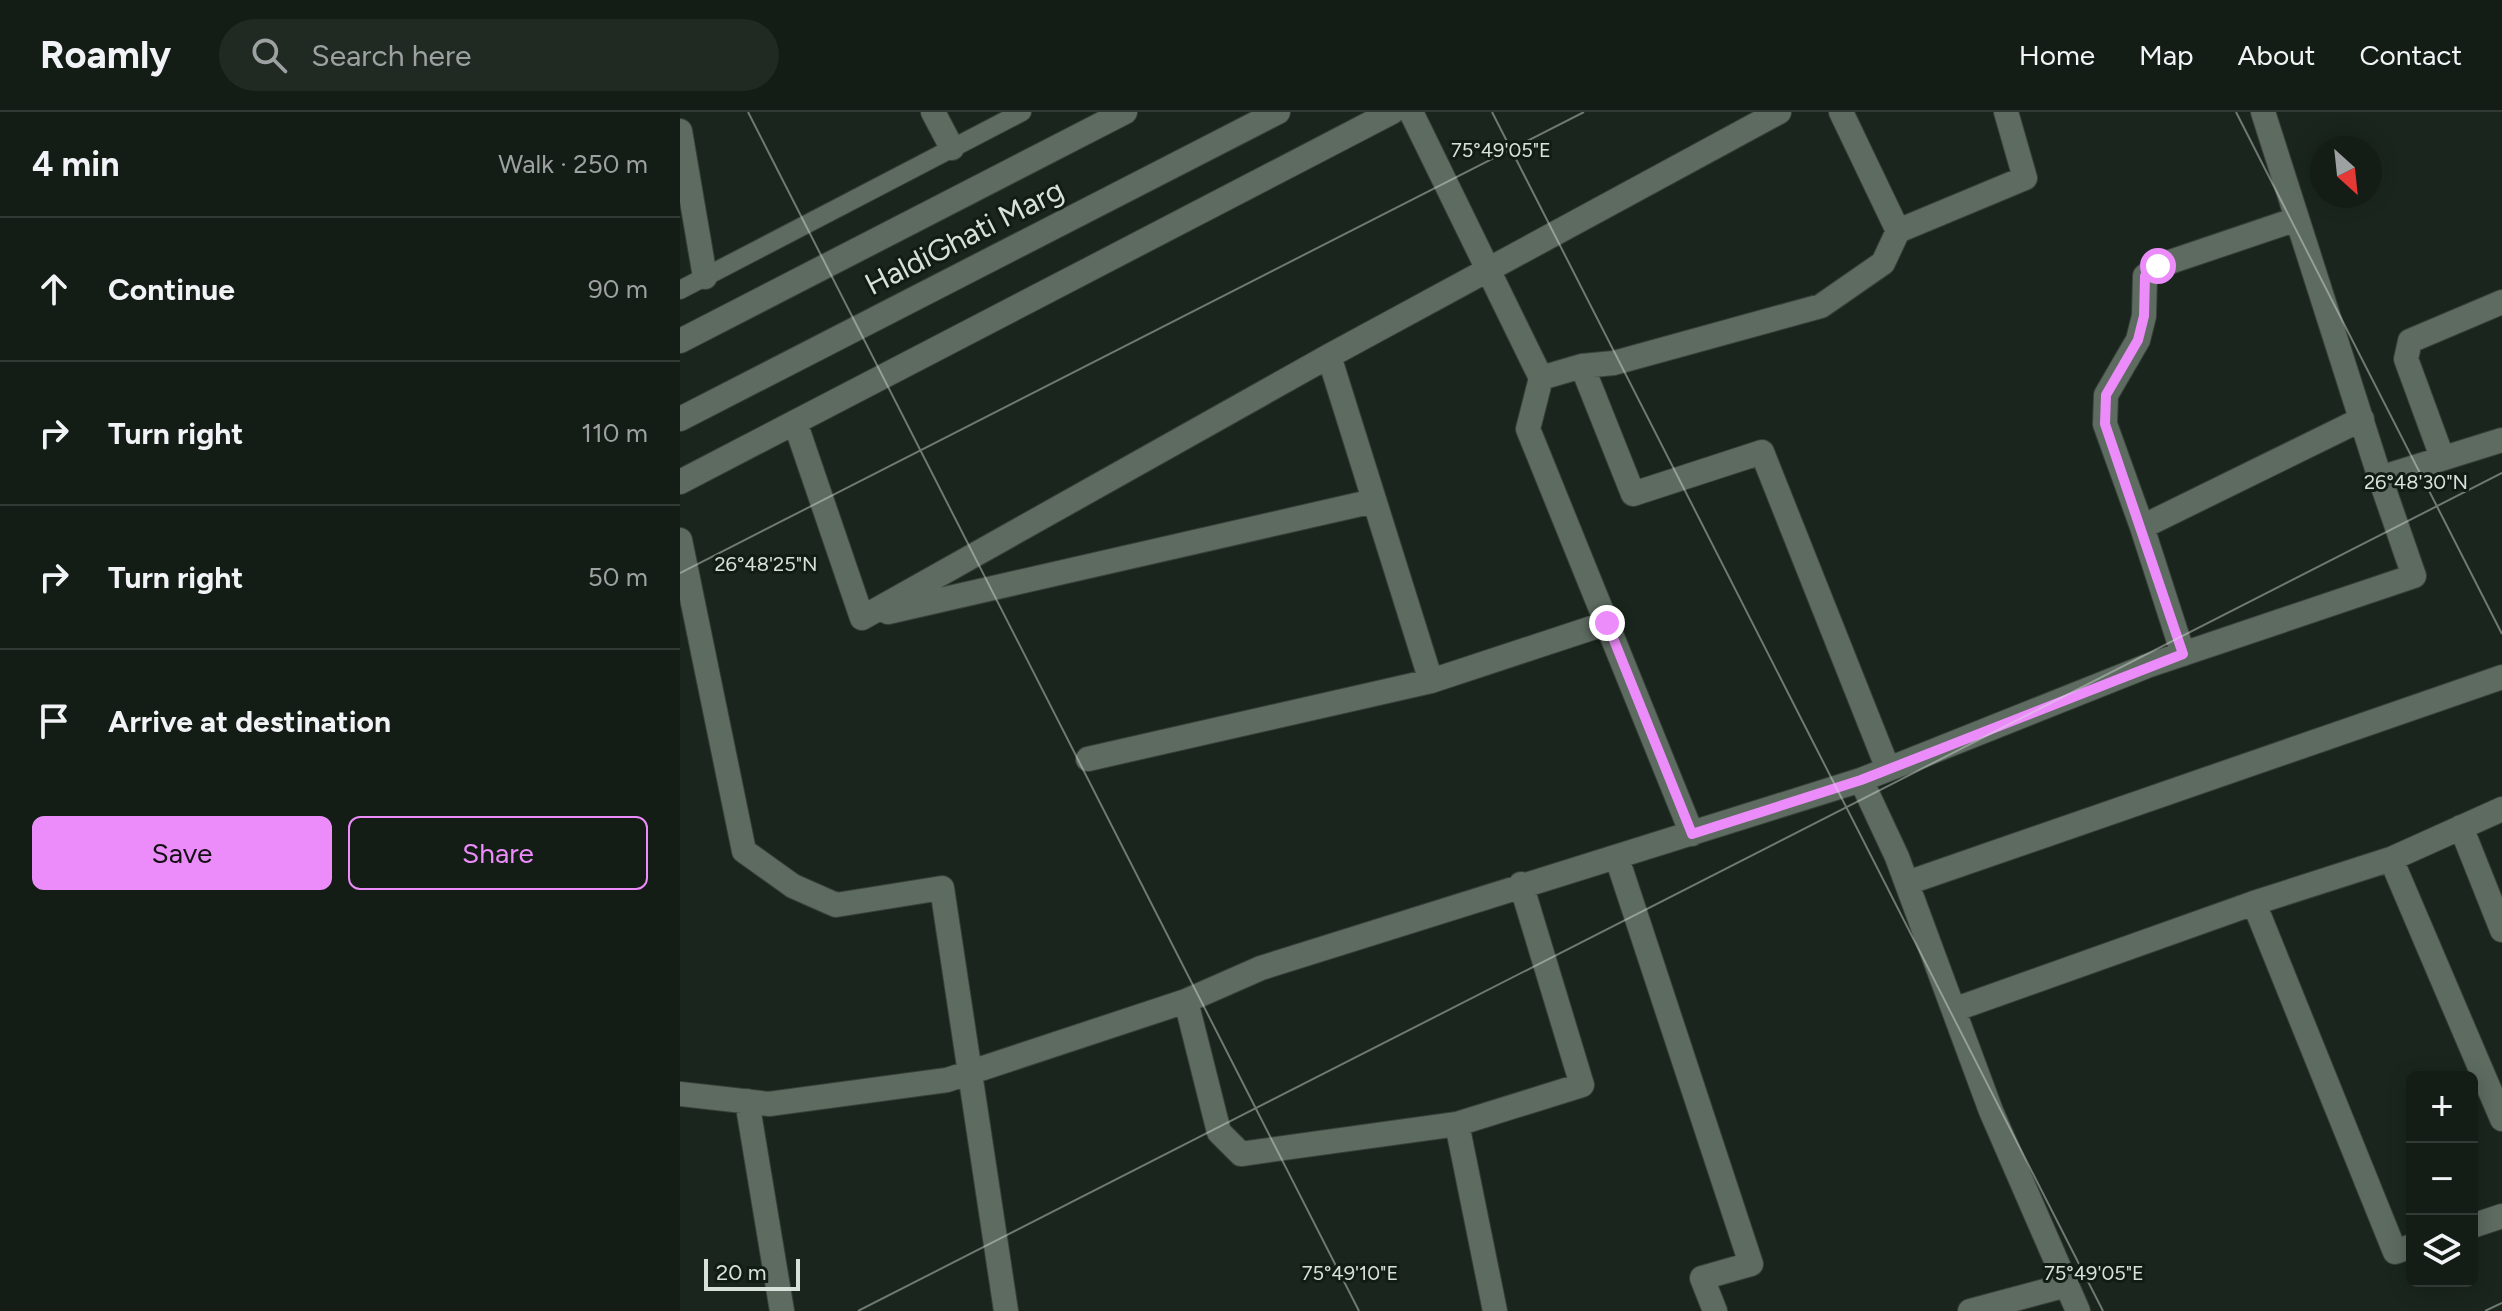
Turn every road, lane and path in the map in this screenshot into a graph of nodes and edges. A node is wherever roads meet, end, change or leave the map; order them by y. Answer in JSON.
{"nodes":[{"id":1,"x":933,"y":112,"type":"edge"},
{"id":2,"x":1022,"y":112,"type":"edge"},
{"id":3,"x":1125,"y":112,"type":"edge"},
{"id":4,"x":1278,"y":112,"type":"edge"},
{"id":5,"x":1392,"y":112,"type":"edge"},
{"id":6,"x":1411,"y":112,"type":"edge"},
{"id":7,"x":1779,"y":112,"type":"edge"},
{"id":8,"x":1841,"y":112,"type":"edge"},
{"id":9,"x":2006,"y":112,"type":"edge"},
{"id":10,"x":2263,"y":112,"type":"edge"},
{"id":11,"x":680,"y":131,"type":"edge"},
{"id":12,"x":952,"y":148,"type":"junction"},
{"id":13,"x":2297,"y":219,"type":"junction"},
{"id":14,"x":1898,"y":231,"type":"junction"},
{"id":15,"x":1489,"y":269,"type":"junction"},
{"id":16,"x":705,"y":277,"type":"junction"},
{"id":17,"x":680,"y":290,"type":"edge"},
{"id":18,"x":2502,"y":302,"type":"edge"},
{"id":19,"x":680,"y":341,"type":"edge"},
{"id":20,"x":1329,"y":356,"type":"junction"},
{"id":21,"x":1582,"y":366,"type":"junction"},
{"id":22,"x":1541,"y":378,"type":"junction"},
{"id":23,"x":680,"y":419,"type":"edge"},
{"id":24,"x":2362,"y":419,"type":"junction"},
{"id":25,"x":795,"y":422,"type":"junction"},
{"id":26,"x":2502,"y":440,"type":"edge"},
{"id":27,"x":2442,"y":457,"type":"junction"},
{"id":28,"x":2380,"y":478,"type":"junction"},
{"id":29,"x":680,"y":482,"type":"edge"},
{"id":30,"x":1374,"y":501,"type":"junction"},
{"id":31,"x":2142,"y":527,"type":"junction"},
{"id":32,"x":680,"y":540,"type":"edge"},
{"id":33,"x":862,"y":618,"type":"junction"},
{"id":34,"x":1607,"y":623,"type":"junction"},
{"id":35,"x":2183,"y":654,"type":"junction"},
{"id":36,"x":2502,"y":677,"type":"edge"},
{"id":37,"x":1431,"y":681,"type":"junction"},
{"id":38,"x":1088,"y":759,"type":"dead end"},
{"id":39,"x":1888,"y":769,"type":"junction"},
{"id":40,"x":1861,"y":780,"type":"junction"},
{"id":41,"x":2502,"y":809,"type":"edge"},
{"id":42,"x":2461,"y":827,"type":"junction"},
{"id":43,"x":1692,"y":834,"type":"junction"},
{"id":44,"x":1617,"y":858,"type":"junction"},
{"id":45,"x":2391,"y":859,"type":"junction"},
{"id":46,"x":1907,"y":883,"type":"junction"},
{"id":47,"x":1521,"y":884,"type":"junction"},
{"id":48,"x":2254,"y":903,"type":"junction"},
{"id":49,"x":2502,"y":930,"type":"edge"},
{"id":50,"x":1186,"y":1001,"type":"junction"},
{"id":51,"x":1956,"y":1009,"type":"junction"},
{"id":52,"x":968,"y":1072,"type":"junction"},
{"id":53,"x":680,"y":1094,"type":"edge"},
{"id":54,"x":747,"y":1101,"type":"junction"},
{"id":55,"x":2502,"y":1119,"type":"edge"},
{"id":56,"x":1457,"y":1124,"type":"junction"},
{"id":57,"x":2502,"y":1216,"type":"edge"},
{"id":58,"x":2478,"y":1224,"type":"edge"},
{"id":59,"x":2406,"y":1248,"type":"edge"},
{"id":60,"x":2067,"y":1285,"type":"junction"},
{"id":61,"x":782,"y":1311,"type":"edge"},
{"id":62,"x":1006,"y":1311,"type":"edge"},
{"id":63,"x":1495,"y":1311,"type":"edge"},
{"id":64,"x":1715,"y":1311,"type":"edge"},
{"id":65,"x":1970,"y":1311,"type":"edge"},
{"id":66,"x":2078,"y":1311,"type":"edge"}],
"edges":[{"from":1,"to":12,"type":"street"},
{"from":2,"to":12,"type":"lane"},
{"from":3,"to":19,"type":"street","name":"HaldiGhati Marg"},
{"from":4,"to":23,"type":"street","name":"HaldiGhati Marg"},
{"from":5,"to":25,"type":"street"},
{"from":6,"to":15,"type":"street"},
{"from":7,"to":15,"type":"street"},
{"from":8,"to":14,"type":"street"},
{"from":9,"to":14,"type":"street"},
{"from":10,"to":13,"type":"street"},
{"from":11,"to":16,"type":"street"},
{"from":12,"to":16,"type":"lane"},
{"from":13,"to":24,"type":"street"},
{"from":13,"to":31,"type":"street"},
{"from":14,"to":21,"type":"street"},
{"from":15,"to":20,"type":"street"},
{"from":15,"to":22,"type":"street"},
{"from":16,"to":17,"type":"lane"},
{"from":18,"to":27,"type":"street"},
{"from":20,"to":30,"type":"street"},
{"from":20,"to":33,"type":"street"},
{"from":21,"to":22,"type":"street"},
{"from":21,"to":39,"type":"street"},
{"from":22,"to":34,"type":"street"},
{"from":24,"to":28,"type":"street"},
{"from":24,"to":31,"type":"street"},
{"from":25,"to":29,"type":"street"},
{"from":25,"to":33,"type":"street"},
{"from":26,"to":27,"type":"street"},
{"from":27,"to":28,"type":"street"},
{"from":28,"to":35,"type":"street"},
{"from":30,"to":33,"type":"street"},
{"from":30,"to":37,"type":"street"},
{"from":31,"to":35,"type":"street"},
{"from":32,"to":52,"type":"street"},
{"from":34,"to":37,"type":"street"},
{"from":34,"to":43,"type":"street"},
{"from":35,"to":39,"type":"street"},
{"from":36,"to":46,"type":"street"},
{"from":37,"to":38,"type":"street"},
{"from":39,"to":40,"type":"street"},
{"from":40,"to":43,"type":"street"},
{"from":40,"to":46,"type":"street"},
{"from":41,"to":42,"type":"street"},
{"from":42,"to":45,"type":"street"},
{"from":42,"to":49,"type":"street"},
{"from":43,"to":44,"type":"street"},
{"from":44,"to":47,"type":"street"},
{"from":44,"to":64,"type":"street"},
{"from":45,"to":48,"type":"street"},
{"from":45,"to":55,"type":"street"},
{"from":46,"to":51,"type":"street"},
{"from":47,"to":50,"type":"street"},
{"from":47,"to":56,"type":"street"},
{"from":48,"to":51,"type":"street"},
{"from":48,"to":59,"type":"street"},
{"from":50,"to":52,"type":"street"},
{"from":50,"to":56,"type":"street"},
{"from":51,"to":60,"type":"street"},
{"from":52,"to":54,"type":"street"},
{"from":52,"to":62,"type":"street"},
{"from":53,"to":54,"type":"street"},
{"from":54,"to":61,"type":"street"},
{"from":56,"to":63,"type":"street"},
{"from":57,"to":58,"type":"street"},
{"from":60,"to":65,"type":"street"},
{"from":60,"to":66,"type":"street"}]}
